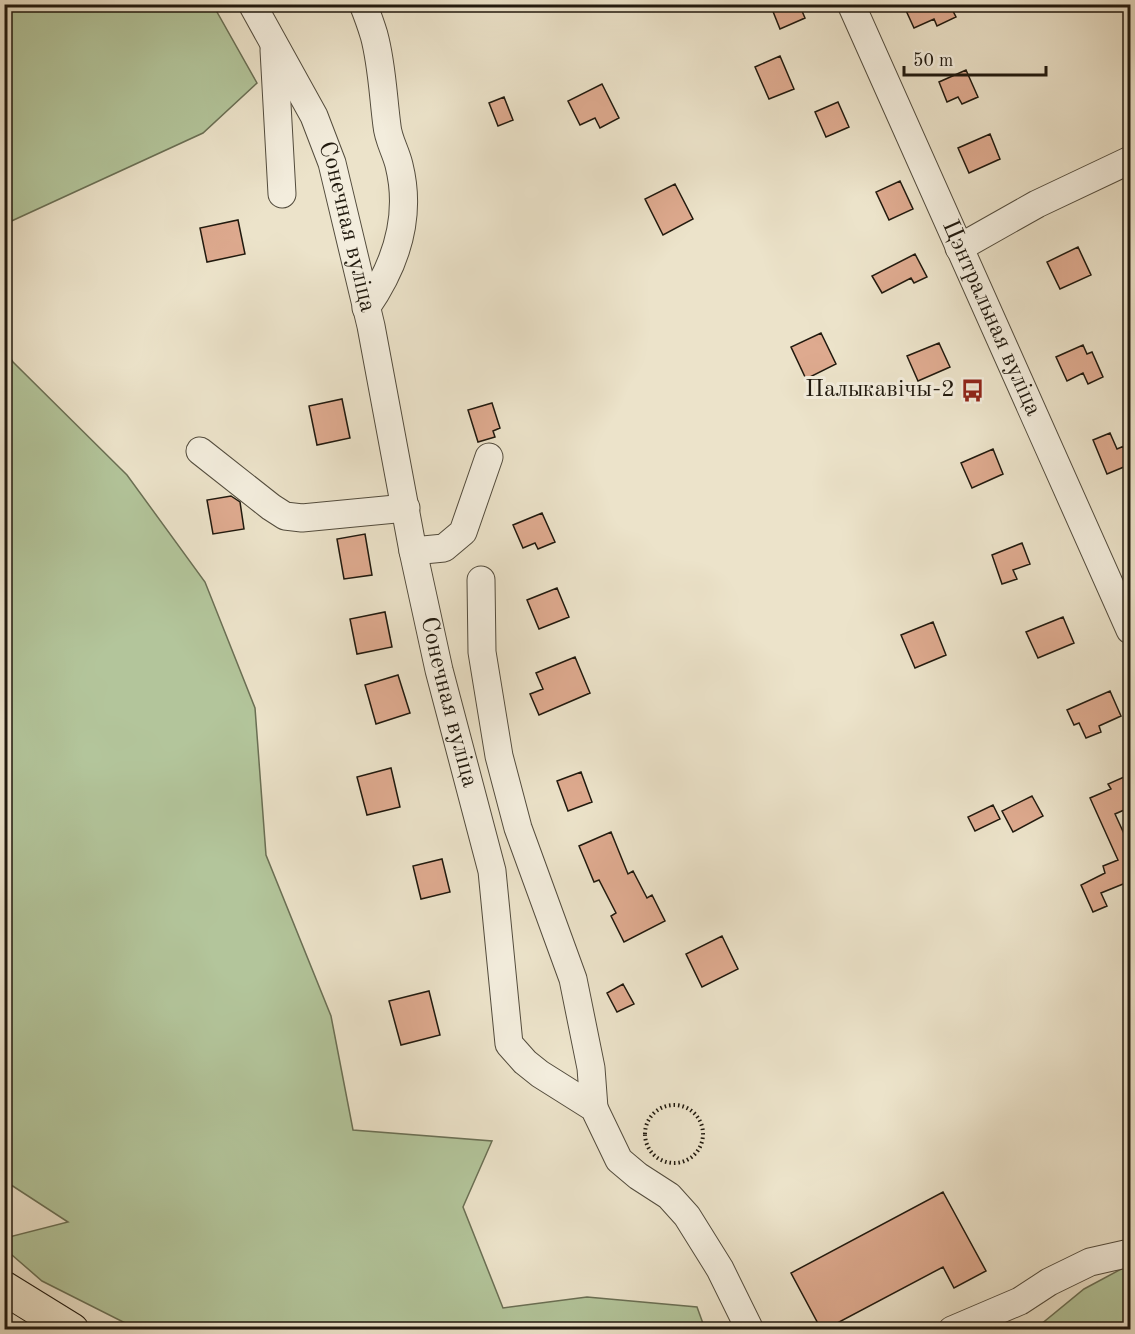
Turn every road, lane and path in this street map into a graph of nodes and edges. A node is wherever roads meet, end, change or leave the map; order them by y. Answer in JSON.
{"nodes":[{"id":1,"x":252,"y":4,"type":"edge"},
{"id":2,"x":363,"y":4,"type":"edge"},
{"id":3,"x":851,"y":4,"type":"edge"},
{"id":4,"x":274,"y":45,"type":"junction"},
{"id":5,"x":1131,"y":160,"type":"edge"},
{"id":6,"x":282,"y":194,"type":"dead end"},
{"id":7,"x":959,"y":248,"type":"junction"},
{"id":8,"x":366,"y":308,"type":"junction"},
{"id":9,"x":200,"y":451,"type":"dead end"},
{"id":10,"x":489,"y":457,"type":"dead end"},
{"id":11,"x":406,"y":508,"type":"junction"},
{"id":12,"x":414,"y":550,"type":"junction"},
{"id":13,"x":481,"y":580,"type":"dead end"},
{"id":14,"x":1131,"y":630,"type":"edge"},
{"id":15,"x":594,"y":1108,"type":"junction"},
{"id":16,"x":692,"y":1157,"type":"joint"},
{"id":17,"x":1131,"y":1252,"type":"edge"},
{"id":18,"x":4,"y":1288,"type":"edge"},
{"id":19,"x":72,"y":1329,"type":"edge"},
{"id":20,"x":750,"y":1329,"type":"edge"},
{"id":21,"x":952,"y":1329,"type":"edge"}],
"edges":[{"from":1,"to":4,"type":"street","name":"Сонечная вуліца"},
{"from":2,"to":8,"type":"street"},
{"from":3,"to":7,"type":"street","name":"Цэнтральная вуліца"},
{"from":4,"to":6,"type":"street"},
{"from":4,"to":8,"type":"street","name":"Сонечная вуліца"},
{"from":5,"to":7,"type":"street"},
{"from":7,"to":14,"type":"street","name":"Цэнтральная вуліца"},
{"from":8,"to":11,"type":"street","name":"Сонечная вуліца"},
{"from":9,"to":11,"type":"street"},
{"from":10,"to":12,"type":"street"},
{"from":11,"to":12,"type":"street","name":"Сонечная вуліца"},
{"from":12,"to":15,"type":"street","name":"Сонечная вуліца"},
{"from":13,"to":15,"type":"street"},
{"from":15,"to":20,"type":"street"},
{"from":16,"to":16,"type":"path"},
{"from":17,"to":21,"type":"street"},
{"from":18,"to":19,"type":"highway"}]}
